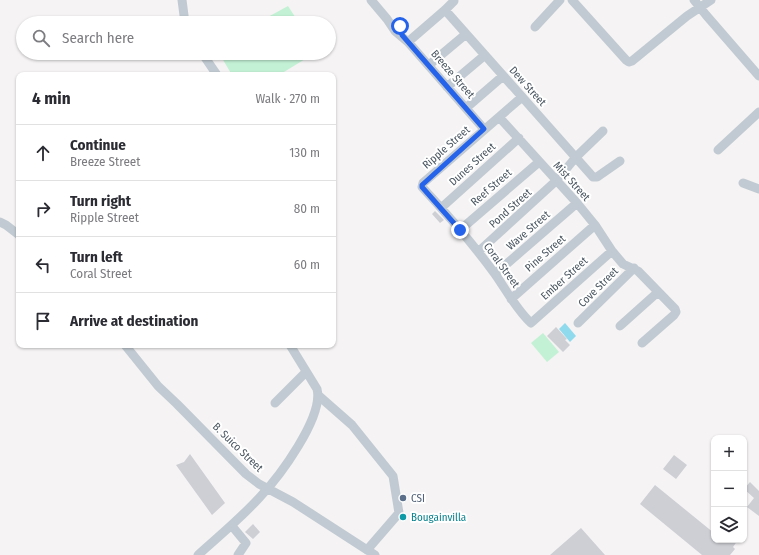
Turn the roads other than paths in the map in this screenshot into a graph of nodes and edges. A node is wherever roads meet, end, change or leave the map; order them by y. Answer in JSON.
{"nodes":[{"id":1,"x":182,"y":0,"type":"edge"},
{"id":2,"x":371,"y":0,"type":"edge"},
{"id":3,"x":560,"y":0,"type":"edge"},
{"id":4,"x":572,"y":0,"type":"edge"},
{"id":5,"x":711,"y":0,"type":"edge"},
{"id":6,"x":454,"y":1,"type":"edge"},
{"id":7,"x":697,"y":4,"type":"edge"},
{"id":8,"x":445,"y":10,"type":"junction"},
{"id":9,"x":184,"y":16,"type":"edge"},
{"id":10,"x":535,"y":27,"type":"dead end"},
{"id":11,"x":466,"y":34,"type":"junction"},
{"id":12,"x":405,"y":39,"type":"junction"},
{"id":13,"x":485,"y":55,"type":"junction"},
{"id":14,"x":207,"y":60,"type":"edge"},
{"id":15,"x":429,"y":65,"type":"junction"},
{"id":16,"x":215,"y":72,"type":"edge"},
{"id":17,"x":503,"y":76,"type":"junction"},
{"id":18,"x":759,"y":76,"type":"edge"},
{"id":19,"x":447,"y":87,"type":"junction"},
{"id":20,"x":522,"y":97,"type":"junction"},
{"id":21,"x":466,"y":108,"type":"junction"},
{"id":22,"x":759,"y":112,"type":"edge"},
{"id":23,"x":499,"y":117,"type":"junction"},
{"id":24,"x":484,"y":129,"type":"junction"},
{"id":25,"x":603,"y":131,"type":"dead end"},
{"id":26,"x":519,"y":138,"type":"junction"},
{"id":27,"x":718,"y":150,"type":"dead end"},
{"id":28,"x":576,"y":157,"type":"junction"},
{"id":29,"x":620,"y":161,"type":"dead end"},
{"id":30,"x":539,"y":162,"type":"junction"},
{"id":31,"x":557,"y":180,"type":"junction"},
{"id":32,"x":743,"y":183,"type":"dead end"},
{"id":33,"x":422,"y":185,"type":"joint"},
{"id":34,"x":759,"y":189,"type":"edge"},
{"id":35,"x":577,"y":203,"type":"junction"},
{"id":36,"x":442,"y":208,"type":"junction"},
{"id":37,"x":0,"y":222,"type":"edge"},
{"id":38,"x":595,"y":225,"type":"junction"},
{"id":39,"x":460,"y":230,"type":"junction"},
{"id":40,"x":16,"y":233,"type":"edge"},
{"id":41,"x":612,"y":251,"type":"junction"},
{"id":42,"x":478,"y":252,"type":"junction"},
{"id":43,"x":634,"y":268,"type":"junction"},
{"id":44,"x":495,"y":274,"type":"junction"},
{"id":45,"x":658,"y":292,"type":"junction"},
{"id":46,"x":511,"y":299,"type":"junction"},
{"id":47,"x":531,"y":323,"type":"joint"},
{"id":48,"x":578,"y":323,"type":"dead end"},
{"id":49,"x":620,"y":326,"type":"dead end"},
{"id":50,"x":642,"y":343,"type":"dead end"},
{"id":51,"x":127,"y":348,"type":"edge"},
{"id":52,"x":292,"y":348,"type":"edge"},
{"id":53,"x":306,"y":372,"type":"junction"},
{"id":54,"x":319,"y":396,"type":"junction"},
{"id":55,"x":276,"y":403,"type":"dead end"},
{"id":56,"x":267,"y":489,"type":"junction"},
{"id":57,"x":232,"y":526,"type":"junction"},
{"id":58,"x":366,"y":551,"type":"edge"},
{"id":59,"x":198,"y":555,"type":"edge"},
{"id":60,"x":238,"y":555,"type":"edge"}],
"edges":[{"from":1,"to":9,"type":"street"},
{"from":2,"to":12,"type":"street","name":"Breeze Street"},
{"from":3,"to":10,"type":"street"},
{"from":4,"to":7,"type":"street"},
{"from":5,"to":7,"type":"street"},
{"from":6,"to":8,"type":"street"},
{"from":7,"to":18,"type":"street"},
{"from":8,"to":11,"type":"street","name":"Dew Street"},
{"from":8,"to":12,"type":"street"},
{"from":11,"to":13,"type":"street","name":"Dew Street"},
{"from":11,"to":15,"type":"street"},
{"from":12,"to":15,"type":"street","name":"Breeze Street"},
{"from":13,"to":17,"type":"street","name":"Dew Street"},
{"from":13,"to":19,"type":"street"},
{"from":14,"to":16,"type":"street"},
{"from":15,"to":19,"type":"street","name":"Breeze Street"},
{"from":17,"to":20,"type":"street","name":"Dew Street"},
{"from":17,"to":21,"type":"street"},
{"from":19,"to":21,"type":"street","name":"Breeze Street"},
{"from":20,"to":23,"type":"street","name":"Ripple Street"},
{"from":20,"to":28,"type":"street","name":"Dew Street"},
{"from":21,"to":24,"type":"street","name":"Breeze Street"},
{"from":22,"to":27,"type":"street"},
{"from":23,"to":24,"type":"street","name":"Ripple Street"},
{"from":23,"to":26,"type":"street","name":"Mist Street"},
{"from":24,"to":33,"type":"street","name":"Ripple Street"},
{"from":25,"to":28,"type":"street","name":"Pond Street"},
{"from":26,"to":30,"type":"street","name":"Mist Street"},
{"from":26,"to":36,"type":"street","name":"Dunes Street"},
{"from":28,"to":29,"type":"street","name":"Dew Street"},
{"from":28,"to":31,"type":"street","name":"Pond Street"},
{"from":30,"to":31,"type":"street","name":"Mist Street"},
{"from":30,"to":39,"type":"street","name":"Reef Street"},
{"from":31,"to":35,"type":"street","name":"Mist Street"},
{"from":31,"to":42,"type":"street","name":"Pond Street"},
{"from":32,"to":34,"type":"street"},
{"from":33,"to":36,"type":"street","name":"Coral Street"},
{"from":35,"to":38,"type":"street","name":"Mist Street"},
{"from":35,"to":44,"type":"street","name":"Wave Street"},
{"from":36,"to":39,"type":"street","name":"Coral Street"},
{"from":37,"to":40,"type":"street"},
{"from":38,"to":41,"type":"street","name":"Mist Street"},
{"from":38,"to":46,"type":"street","name":"Pine Street"},
{"from":39,"to":42,"type":"street","name":"Coral Street"},
{"from":41,"to":43,"type":"street","name":"Mist Street"},
{"from":41,"to":47,"type":"street","name":"Ember Street"},
{"from":42,"to":44,"type":"street","name":"Coral Street"},
{"from":43,"to":45,"type":"street"},
{"from":43,"to":48,"type":"street","name":"Cove Street"},
{"from":44,"to":46,"type":"street","name":"Coral Street"},
{"from":45,"to":49,"type":"street"},
{"from":45,"to":50,"type":"street"},
{"from":46,"to":47,"type":"street","name":"Coral Street"},
{"from":51,"to":56,"type":"street","name":"B. Suico Street"},
{"from":52,"to":53,"type":"street"},
{"from":53,"to":54,"type":"street"},
{"from":53,"to":55,"type":"street"},
{"from":54,"to":56,"type":"street"},
{"from":54,"to":58,"type":"street"},
{"from":56,"to":57,"type":"street"},
{"from":56,"to":58,"type":"street","name":"B. Suico Street"},
{"from":57,"to":59,"type":"street"},
{"from":57,"to":60,"type":"street"}]}
